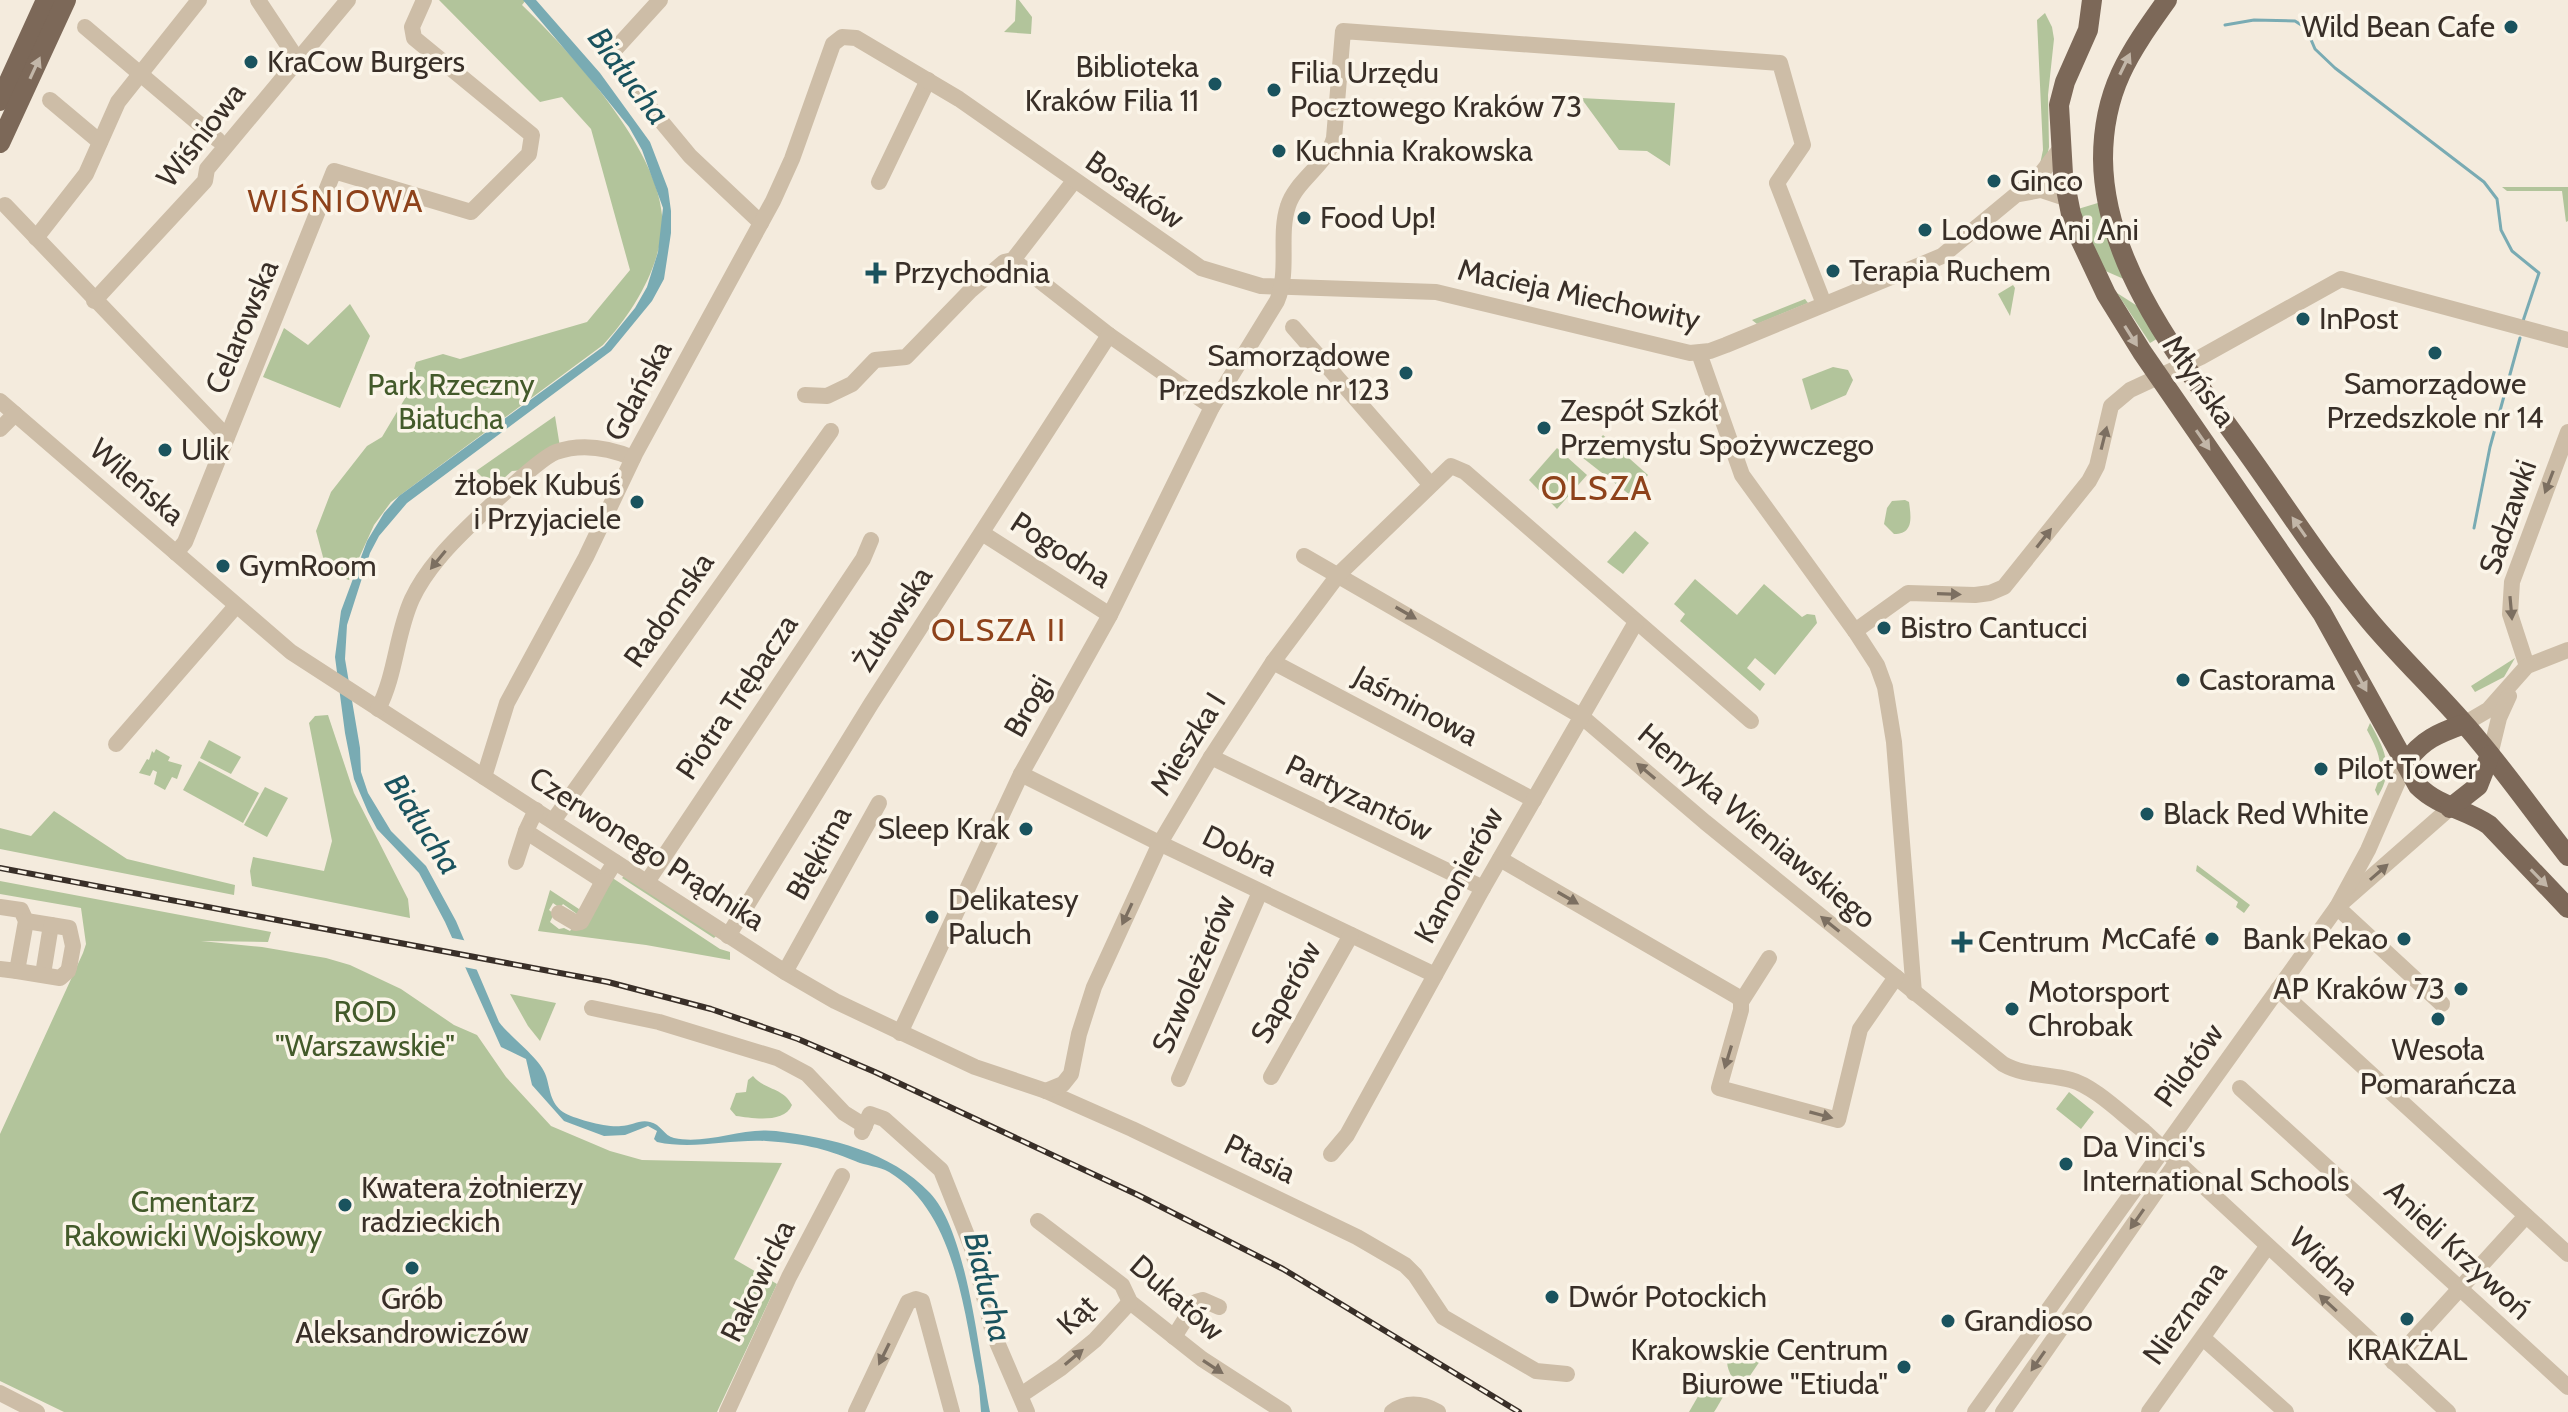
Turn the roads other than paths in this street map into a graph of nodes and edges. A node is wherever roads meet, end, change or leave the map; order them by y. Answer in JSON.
{"nodes":[{"id":1,"x":46,"y":0,"type":"edge"},
{"id":2,"x":66,"y":0,"type":"edge"},
{"id":3,"x":199,"y":0,"type":"edge"},
{"id":4,"x":258,"y":0,"type":"edge"},
{"id":5,"x":348,"y":0,"type":"edge"},
{"id":6,"x":424,"y":0,"type":"edge"},
{"id":7,"x":660,"y":0,"type":"edge"},
{"id":8,"x":2092,"y":0,"type":"edge"},
{"id":9,"x":2167,"y":0,"type":"edge"},
{"id":10,"x":85,"y":27,"type":"dead end"},
{"id":11,"x":845,"y":36,"type":"joint"},
{"id":12,"x":297,"y":59,"type":"junction"},
{"id":13,"x":142,"y":74,"type":"junction"},
{"id":14,"x":928,"y":80,"type":"junction"},
{"id":15,"x":50,"y":100,"type":"dead end"},
{"id":16,"x":0,"y":101,"type":"edge"},
{"id":17,"x":218,"y":140,"type":"dead end"},
{"id":18,"x":100,"y":142,"type":"junction"},
{"id":19,"x":0,"y":143,"type":"edge"},
{"id":20,"x":2061,"y":148,"type":"junction"},
{"id":21,"x":1074,"y":181,"type":"junction"},
{"id":22,"x":879,"y":182,"type":"dead end"},
{"id":23,"x":2015,"y":197,"type":"junction"},
{"id":24,"x":2068,"y":199,"type":"junction"},
{"id":25,"x":5,"y":205,"type":"dead end"},
{"id":26,"x":761,"y":223,"type":"junction"},
{"id":27,"x":36,"y":238,"type":"junction"},
{"id":28,"x":1013,"y":260,"type":"junction"},
{"id":29,"x":1283,"y":286,"type":"junction"},
{"id":30,"x":94,"y":301,"type":"junction"},
{"id":31,"x":1824,"y":304,"type":"junction"},
{"id":32,"x":1293,"y":327,"type":"dead end"},
{"id":33,"x":1109,"y":335,"type":"junction"},
{"id":34,"x":2568,"y":340,"type":"edge"},
{"id":35,"x":1699,"y":353,"type":"junction"},
{"id":36,"x":2186,"y":364,"type":"junction"},
{"id":37,"x":2158,"y":376,"type":"junction"},
{"id":38,"x":805,"y":395,"type":"dead end"},
{"id":39,"x":0,"y":401,"type":"edge"},
{"id":40,"x":1212,"y":407,"type":"junction"},
{"id":41,"x":15,"y":414,"type":"junction"},
{"id":42,"x":0,"y":429,"type":"edge"},
{"id":43,"x":831,"y":431,"type":"dead end"},
{"id":44,"x":2568,"y":432,"type":"edge"},
{"id":45,"x":227,"y":437,"type":"junction"},
{"id":46,"x":633,"y":458,"type":"junction"},
{"id":47,"x":1430,"y":484,"type":"junction"},
{"id":48,"x":982,"y":533,"type":"junction"},
{"id":49,"x":871,"y":540,"type":"dead end"},
{"id":50,"x":176,"y":553,"type":"junction"},
{"id":51,"x":1304,"y":556,"type":"dead end"},
{"id":52,"x":1339,"y":574,"type":"junction"},
{"id":53,"x":236,"y":606,"type":"junction"},
{"id":54,"x":1110,"y":615,"type":"junction"},
{"id":55,"x":1636,"y":622,"type":"junction"},
{"id":56,"x":1855,"y":631,"type":"junction"},
{"id":57,"x":2568,"y":650,"type":"edge"},
{"id":58,"x":1273,"y":662,"type":"junction"},
{"id":59,"x":2527,"y":666,"type":"junction"},
{"id":60,"x":374,"y":706,"type":"junction"},
{"id":61,"x":1581,"y":716,"type":"junction"},
{"id":62,"x":1751,"y":721,"type":"dead end"},
{"id":63,"x":2464,"y":724,"type":"junction"},
{"id":64,"x":116,"y":744,"type":"dead end"},
{"id":65,"x":2490,"y":755,"type":"junction"},
{"id":66,"x":1211,"y":757,"type":"junction"},
{"id":67,"x":2406,"y":763,"type":"junction"},
{"id":68,"x":1021,"y":774,"type":"junction"},
{"id":69,"x":484,"y":777,"type":"junction"},
{"id":70,"x":1534,"y":800,"type":"junction"},
{"id":71,"x":879,"y":803,"type":"dead end"},
{"id":72,"x":2450,"y":808,"type":"junction"},
{"id":73,"x":536,"y":810,"type":"junction"},
{"id":74,"x":553,"y":821,"type":"junction"},
{"id":75,"x":526,"y":831,"type":"junction"},
{"id":76,"x":1160,"y":843,"type":"junction"},
{"id":77,"x":2568,"y":856,"type":"edge"},
{"id":78,"x":1500,"y":859,"type":"junction"},
{"id":79,"x":516,"y":862,"type":"dead end"},
{"id":80,"x":615,"y":862,"type":"junction"},
{"id":81,"x":603,"y":881,"type":"junction"},
{"id":82,"x":647,"y":882,"type":"junction"},
{"id":83,"x":1483,"y":888,"type":"junction"},
{"id":84,"x":1260,"y":892,"type":"junction"},
{"id":85,"x":0,"y":907,"type":"edge"},
{"id":86,"x":2337,"y":907,"type":"junction"},
{"id":87,"x":2568,"y":908,"type":"edge"},
{"id":88,"x":559,"y":913,"type":"dead end"},
{"id":89,"x":26,"y":921,"type":"junction"},
{"id":90,"x":51,"y":925,"type":"junction"},
{"id":91,"x":1351,"y":935,"type":"junction"},
{"id":92,"x":728,"y":936,"type":"junction"},
{"id":93,"x":1769,"y":958,"type":"dead end"},
{"id":94,"x":44,"y":968,"type":"dead end"},
{"id":95,"x":0,"y":969,"type":"edge"},
{"id":96,"x":17,"y":971,"type":"junction"},
{"id":97,"x":785,"y":972,"type":"junction"},
{"id":98,"x":1435,"y":975,"type":"junction"},
{"id":99,"x":1896,"y":977,"type":"junction"},
{"id":100,"x":2278,"y":989,"type":"junction"},
{"id":101,"x":1914,"y":993,"type":"junction"},
{"id":102,"x":1741,"y":1002,"type":"junction"},
{"id":103,"x":2442,"y":1004,"type":"dead end"},
{"id":104,"x":592,"y":1008,"type":"dead end"},
{"id":105,"x":900,"y":1033,"type":"junction"},
{"id":106,"x":1271,"y":1077,"type":"dead end"},
{"id":107,"x":1179,"y":1079,"type":"dead end"},
{"id":108,"x":2240,"y":1088,"type":"dead end"},
{"id":109,"x":1046,"y":1091,"type":"junction"},
{"id":110,"x":2162,"y":1151,"type":"junction"},
{"id":111,"x":1331,"y":1154,"type":"dead end"},
{"id":112,"x":2176,"y":1163,"type":"junction"},
{"id":113,"x":842,"y":1176,"type":"dead end"},
{"id":114,"x":2526,"y":1216,"type":"junction"},
{"id":115,"x":1038,"y":1221,"type":"dead end"},
{"id":116,"x":2267,"y":1247,"type":"junction"},
{"id":117,"x":2568,"y":1254,"type":"edge"},
{"id":118,"x":2459,"y":1289,"type":"junction"},
{"id":119,"x":1130,"y":1302,"type":"junction"},
{"id":120,"x":1219,"y":1307,"type":"dead end"},
{"id":121,"x":1174,"y":1337,"type":"junction"},
{"id":122,"x":2203,"y":1338,"type":"junction"},
{"id":123,"x":2393,"y":1362,"type":"junction"},
{"id":124,"x":1567,"y":1374,"type":"dead end"},
{"id":125,"x":2568,"y":1387,"type":"edge"},
{"id":126,"x":0,"y":1393,"type":"edge"},
{"id":127,"x":1021,"y":1395,"type":"junction"},
{"id":128,"x":37,"y":1412,"type":"edge"},
{"id":129,"x":727,"y":1412,"type":"edge"},
{"id":130,"x":856,"y":1412,"type":"edge"},
{"id":131,"x":952,"y":1412,"type":"edge"},
{"id":132,"x":1027,"y":1412,"type":"edge"},
{"id":133,"x":1284,"y":1412,"type":"edge"},
{"id":134,"x":1392,"y":1412,"type":"edge"},
{"id":135,"x":1438,"y":1412,"type":"edge"},
{"id":136,"x":1975,"y":1412,"type":"edge"},
{"id":137,"x":2003,"y":1412,"type":"edge"},
{"id":138,"x":2149,"y":1412,"type":"edge"},
{"id":139,"x":2286,"y":1412,"type":"edge"},
{"id":140,"x":2448,"y":1412,"type":"edge"}],
"edges":[{"from":1,"to":16,"type":"main road"},
{"from":19,"to":2,"type":"main road","one_way":true},
{"from":3,"to":13,"type":"street"},
{"from":4,"to":12,"type":"street"},
{"from":5,"to":12,"type":"street","name":"Wiśniowa"},
{"from":6,"to":45,"type":"street","name":"Celarowska"},
{"from":7,"to":26,"type":"street"},
{"from":8,"to":20,"type":"main road","name":"Młyńska"},
{"from":36,"to":9,"type":"main road","name":"Młyńska","one_way":true},
{"from":10,"to":13,"type":"street","name":"Wiśniowa"},
{"from":11,"to":14,"type":"street","name":"Bosaków"},
{"from":11,"to":26,"type":"street","name":"Gdańska"},
{"from":12,"to":30,"type":"street","name":"Wiśniowa"},
{"from":13,"to":17,"type":"street","name":"Wiśniowa"},
{"from":13,"to":18,"type":"street"},
{"from":14,"to":21,"type":"street","name":"Bosaków"},
{"from":14,"to":22,"type":"street"},
{"from":15,"to":18,"type":"street"},
{"from":18,"to":27,"type":"street"},
{"from":20,"to":23,"type":"street","name":"Macieja Miechowity"},
{"from":20,"to":24,"type":"main road","name":"Młyńska"},
{"from":21,"to":28,"type":"street"},
{"from":21,"to":29,"type":"street","name":"Bosaków"},
{"from":23,"to":24,"type":"street"},
{"from":23,"to":31,"type":"street","name":"Macieja Miechowity"},
{"from":24,"to":37,"type":"main road","name":"Młyńska","one_way":true},
{"from":25,"to":27,"type":"street"},
{"from":26,"to":46,"type":"street","name":"Gdańska"},
{"from":27,"to":30,"type":"street"},
{"from":28,"to":33,"type":"street"},
{"from":28,"to":38,"type":"street"},
{"from":29,"to":31,"type":"street"},
{"from":29,"to":35,"type":"street","name":"Macieja Miechowity"},
{"from":29,"to":40,"type":"street","name":"Brogi"},
{"from":30,"to":45,"type":"street"},
{"from":31,"to":35,"type":"street","name":"Macieja Miechowity"},
{"from":32,"to":47,"type":"street"},
{"from":33,"to":40,"type":"street"},
{"from":33,"to":48,"type":"street","name":"Żułowska"},
{"from":34,"to":36,"type":"street"},
{"from":35,"to":56,"type":"street"},
{"from":36,"to":37,"type":"street"},
{"from":63,"to":36,"type":"main road","name":"Młyńska","one_way":true},
{"from":56,"to":37,"type":"street","one_way":true},
{"from":37,"to":67,"type":"main road","name":"Młyńska","one_way":true},
{"from":39,"to":41,"type":"street","name":"Wileńska"},
{"from":40,"to":54,"type":"street","name":"Brogi"},
{"from":41,"to":42,"type":"street"},
{"from":41,"to":50,"type":"street","name":"Wileńska"},
{"from":43,"to":74,"type":"street","name":"Radomska"},
{"from":44,"to":59,"type":"street","name":"Sadzawki","one_way":true},
{"from":45,"to":50,"type":"street","name":"Celarowska"},
{"from":46,"to":60,"type":"street","one_way":true},
{"from":46,"to":69,"type":"street","name":"Gdańska"},
{"from":47,"to":52,"type":"street","name":"Mieszka I"},
{"from":47,"to":55,"type":"street","name":"Mieszka I"},
{"from":48,"to":54,"type":"street","name":"Pogodna"},
{"from":48,"to":92,"type":"street","name":"Żułowska"},
{"from":49,"to":82,"type":"street","name":"Piotra Trębacza"},
{"from":50,"to":53,"type":"street","name":"Wileńska"},
{"from":51,"to":52,"type":"street","name":"Henryka Wieniawskiego"},
{"from":52,"to":58,"type":"street","name":"Mieszka I"},
{"from":52,"to":61,"type":"street","name":"Henryka Wieniawskiego","one_way":true},
{"from":53,"to":60,"type":"street","name":"Wileńska"},
{"from":53,"to":64,"type":"street"},
{"from":54,"to":68,"type":"street","name":"Brogi"},
{"from":55,"to":61,"type":"street","name":"Kanonierów"},
{"from":55,"to":62,"type":"street"},
{"from":56,"to":101,"type":"street"},
{"from":57,"to":59,"type":"street"},
{"from":58,"to":66,"type":"street","name":"Mieszka I"},
{"from":58,"to":70,"type":"street","name":"Jaśminowa"},
{"from":59,"to":63,"type":"street"},
{"from":59,"to":65,"type":"street"},
{"from":60,"to":69,"type":"street","name":"Czerwonego Prądnika"},
{"from":61,"to":70,"type":"street","name":"Kanonierów"},
{"from":99,"to":61,"type":"street","name":"Henryka Wieniawskiego","one_way":true},
{"from":63,"to":65,"type":"main road"},
{"from":63,"to":67,"type":"main road"},
{"from":65,"to":72,"type":"main road"},
{"from":65,"to":77,"type":"main road"},
{"from":66,"to":76,"type":"street","name":"Mieszka I"},
{"from":66,"to":83,"type":"street","name":"Partyzantów"},
{"from":67,"to":72,"type":"main road"},
{"from":67,"to":86,"type":"street","name":"Pilotów"},
{"from":68,"to":76,"type":"street","name":"Dobra"},
{"from":68,"to":105,"type":"street","name":"Brogi"},
{"from":69,"to":73,"type":"street","name":"Czerwonego Prądnika"},
{"from":70,"to":78,"type":"street","name":"Kanonierów"},
{"from":71,"to":97,"type":"street","name":"Błękitna"},
{"from":86,"to":72,"type":"street","name":"Pilotów","one_way":true},
{"from":72,"to":87,"type":"main road","one_way":true},
{"from":73,"to":74,"type":"street","name":"Czerwonego Prądnika"},
{"from":73,"to":75,"type":"street"},
{"from":74,"to":80,"type":"street","name":"Czerwonego Prądnika"},
{"from":75,"to":79,"type":"street"},
{"from":75,"to":81,"type":"street"},
{"from":76,"to":84,"type":"street","name":"Dobra"},
{"from":76,"to":109,"type":"street","name":"Mieszka I","one_way":true},
{"from":78,"to":83,"type":"street","name":"Kanonierów"},
{"from":78,"to":102,"type":"street","one_way":true},
{"from":80,"to":81,"type":"street"},
{"from":80,"to":82,"type":"street","name":"Czerwonego Prądnika"},
{"from":81,"to":88,"type":"street"},
{"from":82,"to":92,"type":"street","name":"Czerwonego Prądnika"},
{"from":83,"to":98,"type":"street","name":"Kanonierów"},
{"from":84,"to":91,"type":"street","name":"Dobra"},
{"from":84,"to":107,"type":"street","name":"Szwoleżerów"},
{"from":85,"to":89,"type":"street"},
{"from":86,"to":100,"type":"street","name":"Pilotów"},
{"from":86,"to":103,"type":"street"},
{"from":89,"to":90,"type":"street"},
{"from":89,"to":96,"type":"street"},
{"from":90,"to":94,"type":"street"},
{"from":90,"to":96,"type":"street"},
{"from":91,"to":98,"type":"street","name":"Dobra"},
{"from":91,"to":106,"type":"street","name":"Saperów"},
{"from":92,"to":97,"type":"street","name":"Czerwonego Prądnika"},
{"from":93,"to":102,"type":"street"},
{"from":95,"to":96,"type":"street"},
{"from":97,"to":105,"type":"street","name":"Czerwonego Prądnika"},
{"from":98,"to":111,"type":"street","name":"Kanonierów"},
{"from":99,"to":101,"type":"street","name":"Henryka Wieniawskiego"},
{"from":102,"to":99,"type":"street","one_way":true},
{"from":100,"to":110,"type":"street","name":"Pilotów"},
{"from":100,"to":114,"type":"street"},
{"from":101,"to":110,"type":"street","name":"Henryka Wieniawskiego"},
{"from":104,"to":127,"type":"street"},
{"from":105,"to":109,"type":"street","name":"Ptasia"},
{"from":108,"to":118,"type":"street","name":"Anieli Krzywoń"},
{"from":109,"to":124,"type":"street","name":"Ptasia"},
{"from":110,"to":112,"type":"street","name":"Widna"},
{"from":110,"to":136,"type":"street","name":"Pilotów"},
{"from":112,"to":116,"type":"street","name":"Widna"},
{"from":112,"to":137,"type":"street","one_way":true},
{"from":113,"to":129,"type":"street","name":"Rakowicka"},
{"from":114,"to":117,"type":"street"},
{"from":114,"to":118,"type":"street"},
{"from":115,"to":119,"type":"street","name":"Dukatów"},
{"from":116,"to":122,"type":"street","name":"Nieznana"},
{"from":123,"to":116,"type":"street","name":"Widna","one_way":true},
{"from":118,"to":123,"type":"street"},
{"from":118,"to":125,"type":"street","name":"Anieli Krzywoń"},
{"from":119,"to":121,"type":"street","name":"Dukatów"},
{"from":127,"to":119,"type":"street","name":"Kąt","one_way":true},
{"from":120,"to":121,"type":"street"},
{"from":121,"to":133,"type":"street","name":"Dukatów","one_way":true},
{"from":122,"to":138,"type":"street","name":"Nieznana"},
{"from":122,"to":139,"type":"street"},
{"from":123,"to":140,"type":"street","name":"Widna"},
{"from":126,"to":128,"type":"street"},
{"from":127,"to":132,"type":"street"},
{"from":131,"to":130,"type":"street","one_way":true},
{"from":134,"to":135,"type":"street"}]}
